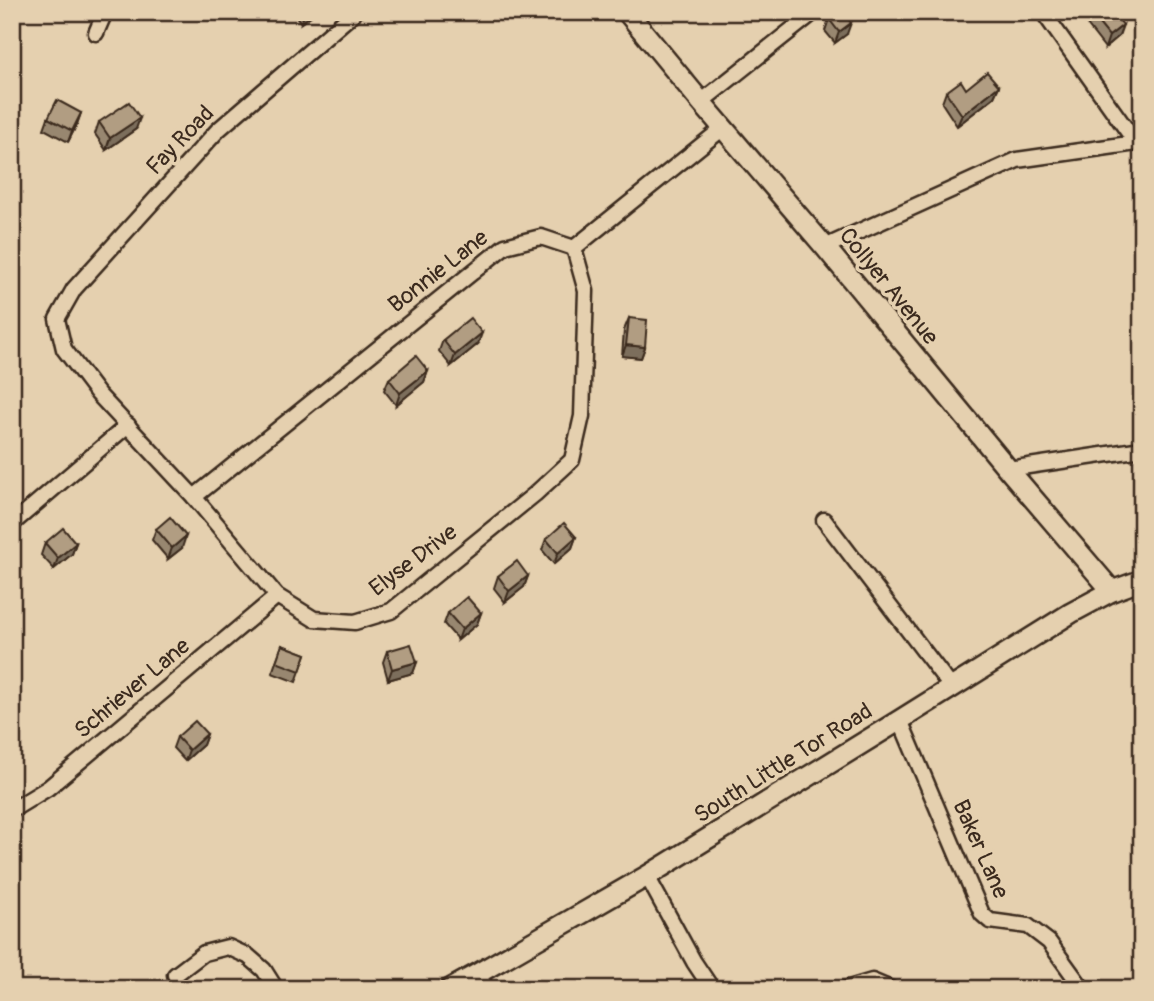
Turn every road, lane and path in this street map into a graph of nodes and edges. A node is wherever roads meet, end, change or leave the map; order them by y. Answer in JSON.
{"nodes":[{"id":1,"x":105,"y":12,"type":"edge"},
{"id":2,"x":355,"y":12,"type":"edge"},
{"id":3,"x":627,"y":12,"type":"edge"},
{"id":4,"x":814,"y":12,"type":"edge"},
{"id":5,"x":1043,"y":12,"type":"edge"},
{"id":6,"x":96,"y":33,"type":"dead end"},
{"id":7,"x":701,"y":102,"type":"junction"},
{"id":8,"x":723,"y":128,"type":"junction"},
{"id":9,"x":1140,"y":142,"type":"edge"},
{"id":10,"x":825,"y":247,"type":"junction"},
{"id":11,"x":574,"y":248,"type":"junction"},
{"id":12,"x":57,"y":318,"type":"joint"},
{"id":13,"x":128,"y":425,"type":"junction"},
{"id":14,"x":1142,"y":449,"type":"edge"},
{"id":15,"x":1008,"y":469,"type":"junction"},
{"id":16,"x":194,"y":497,"type":"junction"},
{"id":17,"x":824,"y":520,"type":"dead end"},
{"id":18,"x":12,"y":524,"type":"edge"},
{"id":19,"x":1142,"y":580,"type":"edge"},
{"id":20,"x":1112,"y":591,"type":"junction"},
{"id":21,"x":277,"y":596,"type":"junction"},
{"id":22,"x":952,"y":688,"type":"junction"},
{"id":23,"x":900,"y":720,"type":"junction"},
{"id":24,"x":12,"y":810,"type":"edge"},
{"id":25,"x":647,"y":876,"type":"junction"},
{"id":26,"x":175,"y":975,"type":"dead end"},
{"id":27,"x":482,"y":982,"type":"edge"},
{"id":28,"x":276,"y":989,"type":"edge"},
{"id":29,"x":450,"y":989,"type":"edge"},
{"id":30,"x":712,"y":989,"type":"edge"},
{"id":31,"x":845,"y":989,"type":"edge"},
{"id":32,"x":891,"y":989,"type":"edge"},
{"id":33,"x":1083,"y":989,"type":"edge"}],
"edges":[{"from":1,"to":6,"type":"street"},
{"from":2,"to":12,"type":"street","name":"Fay Road"},
{"from":3,"to":7,"type":"street","name":"Collyer Avenue"},
{"from":4,"to":7,"type":"street"},
{"from":5,"to":9,"type":"street"},
{"from":7,"to":8,"type":"street","name":"Collyer Avenue"},
{"from":8,"to":10,"type":"street","name":"Collyer Avenue"},
{"from":8,"to":11,"type":"street"},
{"from":9,"to":10,"type":"street"},
{"from":10,"to":15,"type":"street","name":"Collyer Avenue"},
{"from":11,"to":16,"type":"street","name":"Bonnie Lane"},
{"from":11,"to":21,"type":"street","name":"Elyse Drive"},
{"from":12,"to":13,"type":"street","name":"Elyse Drive"},
{"from":13,"to":16,"type":"street","name":"Elyse Drive"},
{"from":13,"to":18,"type":"street"},
{"from":14,"to":15,"type":"street"},
{"from":15,"to":20,"type":"street","name":"Collyer Avenue"},
{"from":16,"to":21,"type":"street","name":"Elyse Drive"},
{"from":17,"to":22,"type":"street"},
{"from":19,"to":20,"type":"street","name":"South Little Tor Road"},
{"from":20,"to":22,"type":"street","name":"South Little Tor Road"},
{"from":21,"to":24,"type":"street","name":"Schriever Lane"},
{"from":22,"to":23,"type":"street","name":"South Little Tor Road"},
{"from":23,"to":25,"type":"street","name":"South Little Tor Road"},
{"from":23,"to":33,"type":"street","name":"Baker Lane"},
{"from":25,"to":27,"type":"street","name":"South Little Tor Road"},
{"from":25,"to":30,"type":"street"},
{"from":26,"to":28,"type":"street"},
{"from":27,"to":29,"type":"street","name":"South Little Tor Road"},
{"from":31,"to":32,"type":"street"}]}
